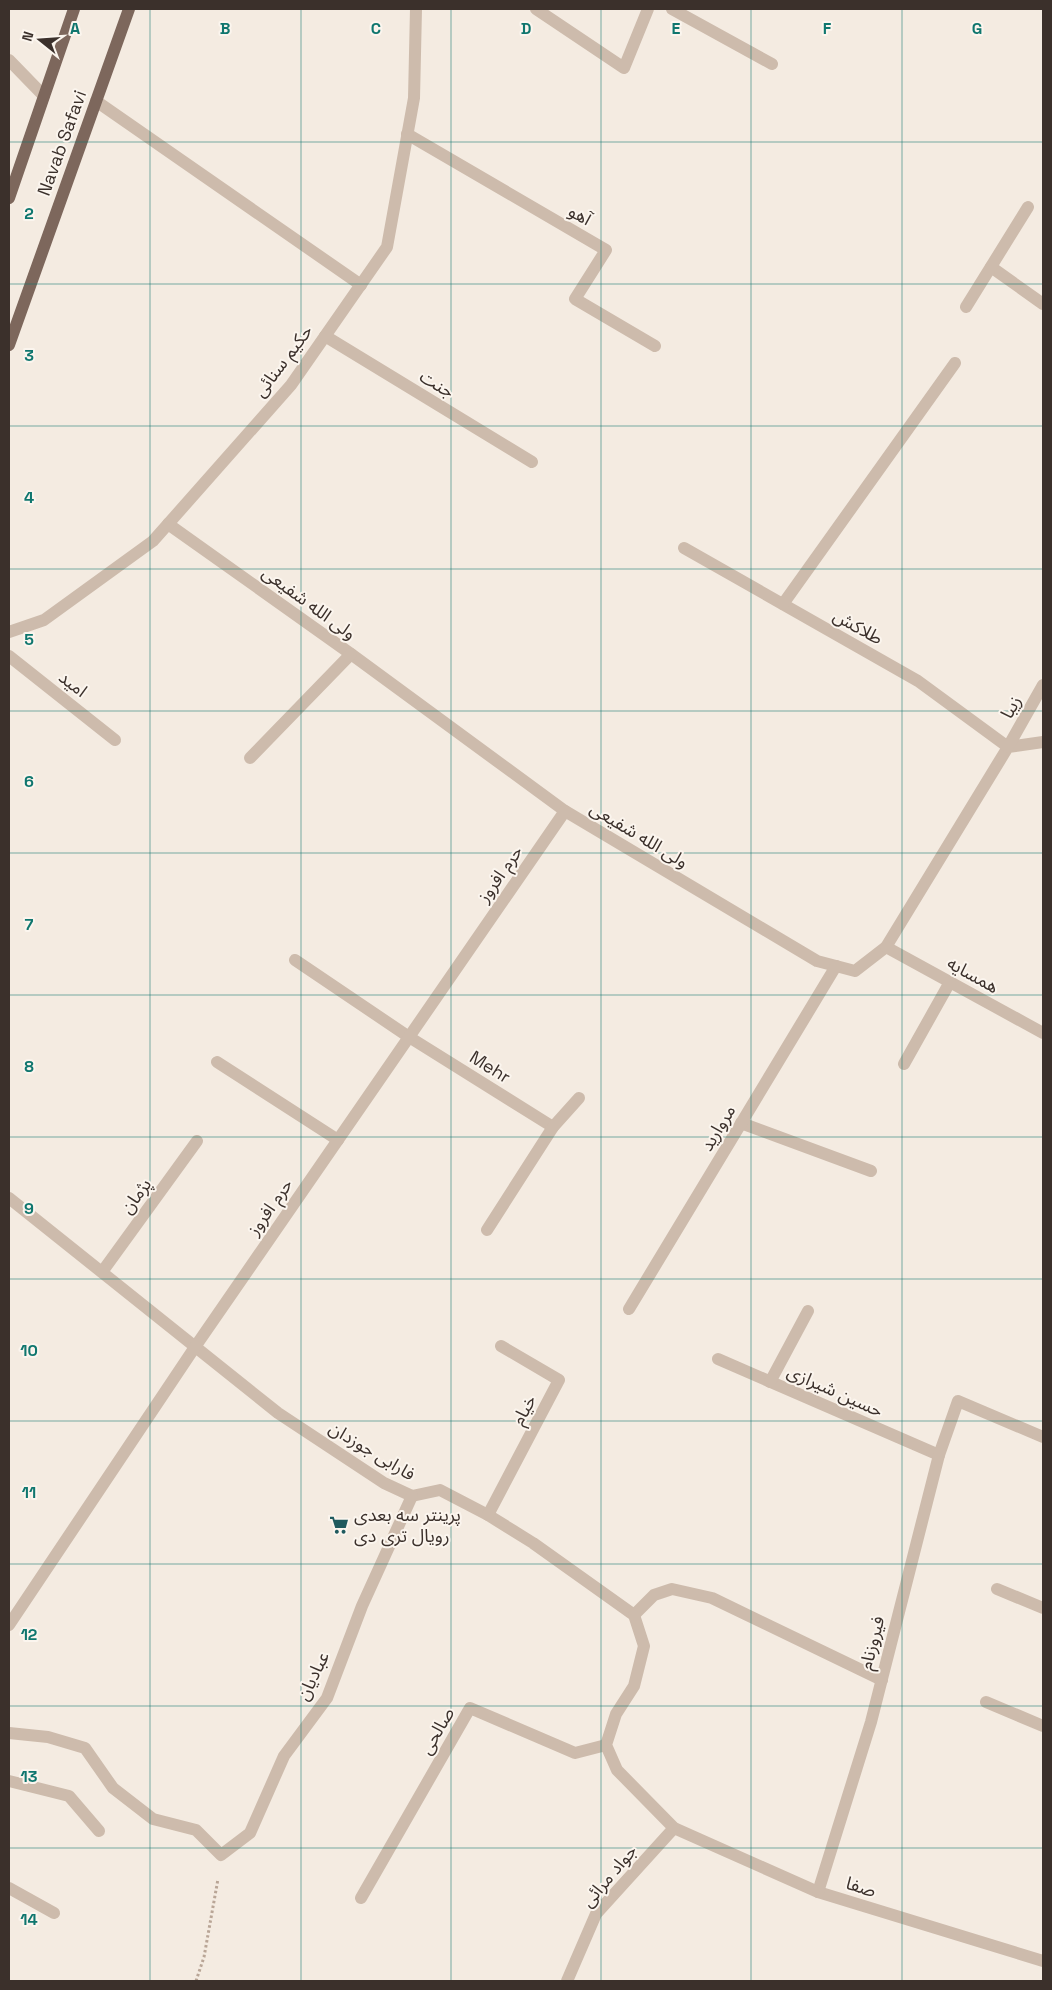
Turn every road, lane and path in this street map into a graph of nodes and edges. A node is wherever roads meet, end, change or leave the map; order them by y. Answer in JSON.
{"nodes":[{"id":1,"x":74,"y":9,"type":"edge"},
{"id":2,"x":129,"y":9,"type":"edge"},
{"id":3,"x":416,"y":9,"type":"edge"},
{"id":4,"x":536,"y":9,"type":"edge"},
{"id":5,"x":648,"y":9,"type":"edge"},
{"id":6,"x":672,"y":9,"type":"edge"},
{"id":7,"x":9,"y":60,"type":"edge"},
{"id":8,"x":772,"y":64,"type":"dead end"},
{"id":9,"x":44,"y":96,"type":"junction"},
{"id":10,"x":96,"y":101,"type":"junction"},
{"id":11,"x":407,"y":134,"type":"junction"},
{"id":12,"x":9,"y":198,"type":"edge"},
{"id":13,"x":1028,"y":207,"type":"dead end"},
{"id":14,"x":991,"y":267,"type":"junction"},
{"id":15,"x":361,"y":284,"type":"junction"},
{"id":16,"x":1043,"y":304,"type":"edge"},
{"id":17,"x":966,"y":307,"type":"dead end"},
{"id":18,"x":324,"y":336,"type":"junction"},
{"id":19,"x":9,"y":345,"type":"edge"},
{"id":20,"x":655,"y":346,"type":"dead end"},
{"id":21,"x":955,"y":363,"type":"dead end"},
{"id":22,"x":532,"y":462,"type":"dead end"},
{"id":23,"x":168,"y":524,"type":"junction"},
{"id":24,"x":684,"y":548,"type":"dead end"},
{"id":25,"x":783,"y":604,"type":"junction"},
{"id":26,"x":9,"y":632,"type":"edge"},
{"id":27,"x":351,"y":654,"type":"junction"},
{"id":28,"x":9,"y":656,"type":"edge"},
{"id":29,"x":1043,"y":685,"type":"edge"},
{"id":30,"x":115,"y":740,"type":"dead end"},
{"id":31,"x":1043,"y":742,"type":"edge"},
{"id":32,"x":1008,"y":747,"type":"junction"},
{"id":33,"x":250,"y":758,"type":"dead end"},
{"id":34,"x":565,"y":811,"type":"junction"},
{"id":35,"x":886,"y":947,"type":"junction"},
{"id":36,"x":294,"y":960,"type":"dead end"},
{"id":37,"x":836,"y":966,"type":"junction"},
{"id":38,"x":950,"y":982,"type":"junction"},
{"id":39,"x":1043,"y":1033,"type":"edge"},
{"id":40,"x":409,"y":1037,"type":"junction"},
{"id":41,"x":217,"y":1062,"type":"dead end"},
{"id":42,"x":904,"y":1064,"type":"dead end"},
{"id":43,"x":579,"y":1098,"type":"dead end"},
{"id":44,"x":741,"y":1123,"type":"junction"},
{"id":45,"x":553,"y":1127,"type":"junction"},
{"id":46,"x":338,"y":1140,"type":"junction"},
{"id":47,"x":198,"y":1142,"type":"dead end"},
{"id":48,"x":871,"y":1171,"type":"dead end"},
{"id":49,"x":9,"y":1198,"type":"edge"},
{"id":50,"x":487,"y":1230,"type":"dead end"},
{"id":51,"x":102,"y":1272,"type":"junction"},
{"id":52,"x":629,"y":1309,"type":"dead end"},
{"id":53,"x":808,"y":1311,"type":"dead end"},
{"id":54,"x":195,"y":1346,"type":"junction"},
{"id":55,"x":501,"y":1346,"type":"dead end"},
{"id":56,"x":718,"y":1359,"type":"dead end"},
{"id":57,"x":770,"y":1382,"type":"junction"},
{"id":58,"x":1043,"y":1437,"type":"edge"},
{"id":59,"x":939,"y":1455,"type":"junction"},
{"id":60,"x":412,"y":1496,"type":"junction"},
{"id":61,"x":488,"y":1515,"type":"junction"},
{"id":62,"x":997,"y":1589,"type":"dead end"},
{"id":63,"x":1043,"y":1608,"type":"edge"},
{"id":64,"x":634,"y":1615,"type":"junction"},
{"id":65,"x":9,"y":1625,"type":"edge"},
{"id":66,"x":882,"y":1680,"type":"junction"},
{"id":67,"x":986,"y":1702,"type":"dead end"},
{"id":68,"x":1043,"y":1726,"type":"edge"},
{"id":69,"x":9,"y":1733,"type":"edge"},
{"id":70,"x":606,"y":1745,"type":"junction"},
{"id":71,"x":9,"y":1781,"type":"edge"},
{"id":72,"x":674,"y":1828,"type":"junction"},
{"id":73,"x":98,"y":1831,"type":"dead end"},
{"id":74,"x":221,"y":1855,"type":"junction"},
{"id":75,"x":9,"y":1888,"type":"edge"},
{"id":76,"x":818,"y":1892,"type":"junction"},
{"id":77,"x":360,"y":1898,"type":"dead end"},
{"id":78,"x":54,"y":1913,"type":"dead end"},
{"id":79,"x":1043,"y":1961,"type":"edge"},
{"id":80,"x":196,"y":1981,"type":"edge"},
{"id":81,"x":567,"y":1981,"type":"edge"}],
"edges":[{"from":1,"to":9,"type":"main road","name":"Navab Safavi"},
{"from":2,"to":10,"type":"main road","name":"Navab Safavi"},
{"from":3,"to":11,"type":"street","name":"حکیم سنائی"},
{"from":4,"to":5,"type":"street"},
{"from":6,"to":8,"type":"street"},
{"from":7,"to":9,"type":"street"},
{"from":9,"to":12,"type":"main road","name":"Navab Safavi"},
{"from":10,"to":15,"type":"street"},
{"from":10,"to":19,"type":"main road","name":"Navab Safavi"},
{"from":11,"to":15,"type":"street","name":"حکیم سنائی"},
{"from":11,"to":20,"type":"street","name":"آهو"},
{"from":13,"to":14,"type":"street"},
{"from":14,"to":16,"type":"street"},
{"from":14,"to":17,"type":"street"},
{"from":15,"to":18,"type":"street","name":"حکیم سنائی"},
{"from":18,"to":22,"type":"street","name":"جنت"},
{"from":18,"to":23,"type":"street","name":"حکیم سنائی"},
{"from":21,"to":25,"type":"street"},
{"from":23,"to":26,"type":"street","name":"حکیم سنائی"},
{"from":23,"to":27,"type":"street","name":"ولی الله شفیعی"},
{"from":24,"to":25,"type":"street","name":"طلاکش"},
{"from":25,"to":32,"type":"street","name":"طلاکش"},
{"from":27,"to":33,"type":"street"},
{"from":27,"to":34,"type":"street","name":"ولی الله شفیعی"},
{"from":28,"to":30,"type":"street","name":"امید"},
{"from":29,"to":32,"type":"street","name":"زیبا"},
{"from":31,"to":32,"type":"street"},
{"from":32,"to":35,"type":"street","name":"ولی الله شفیعی"},
{"from":34,"to":37,"type":"street","name":"ولی الله شفیعی"},
{"from":34,"to":40,"type":"street","name":"حرم افروز"},
{"from":35,"to":37,"type":"street","name":"ولی الله شفیعی"},
{"from":35,"to":38,"type":"street","name":"همسایه"},
{"from":36,"to":40,"type":"street","name":"Mehr"},
{"from":37,"to":44,"type":"street","name":"مروارید"},
{"from":38,"to":39,"type":"street","name":"همسایه"},
{"from":38,"to":42,"type":"street"},
{"from":40,"to":45,"type":"street","name":"Mehr"},
{"from":40,"to":46,"type":"street","name":"حرم افروز"},
{"from":41,"to":46,"type":"street"},
{"from":43,"to":45,"type":"street"},
{"from":44,"to":48,"type":"street"},
{"from":44,"to":52,"type":"street","name":"مروارید"},
{"from":45,"to":50,"type":"street"},
{"from":46,"to":54,"type":"street","name":"حرم افروز"},
{"from":47,"to":51,"type":"street","name":"پژمان"},
{"from":49,"to":51,"type":"street","name":"فارابی جوزدان"},
{"from":51,"to":54,"type":"street","name":"فارابی جوزدان"},
{"from":53,"to":57,"type":"street"},
{"from":54,"to":60,"type":"street","name":"فارابی جوزدان"},
{"from":54,"to":65,"type":"street","name":"حرم افروز"},
{"from":55,"to":61,"type":"street","name":"خیام"},
{"from":56,"to":57,"type":"street","name":"حسین شیرازی"},
{"from":57,"to":59,"type":"street","name":"حسین شیرازی"},
{"from":58,"to":59,"type":"street","name":"فیروزنام"},
{"from":59,"to":66,"type":"street","name":"فیروزنام"},
{"from":60,"to":61,"type":"street","name":"فارابی جوزدان"},
{"from":60,"to":74,"type":"street","name":"عبادیان"},
{"from":61,"to":64,"type":"street","name":"فارابی جوزدان"},
{"from":62,"to":63,"type":"street"},
{"from":64,"to":66,"type":"street"},
{"from":64,"to":70,"type":"street"},
{"from":66,"to":76,"type":"street","name":"فیروزنام"},
{"from":67,"to":68,"type":"street"},
{"from":69,"to":74,"type":"street"},
{"from":70,"to":72,"type":"street"},
{"from":70,"to":77,"type":"street","name":"صالحی"},
{"from":71,"to":73,"type":"street"},
{"from":72,"to":76,"type":"street","name":"صفا"},
{"from":72,"to":81,"type":"street","name":"جواد مرائی"},
{"from":74,"to":80,"type":"path"},
{"from":75,"to":78,"type":"street"},
{"from":76,"to":79,"type":"street","name":"صفا"}]}
